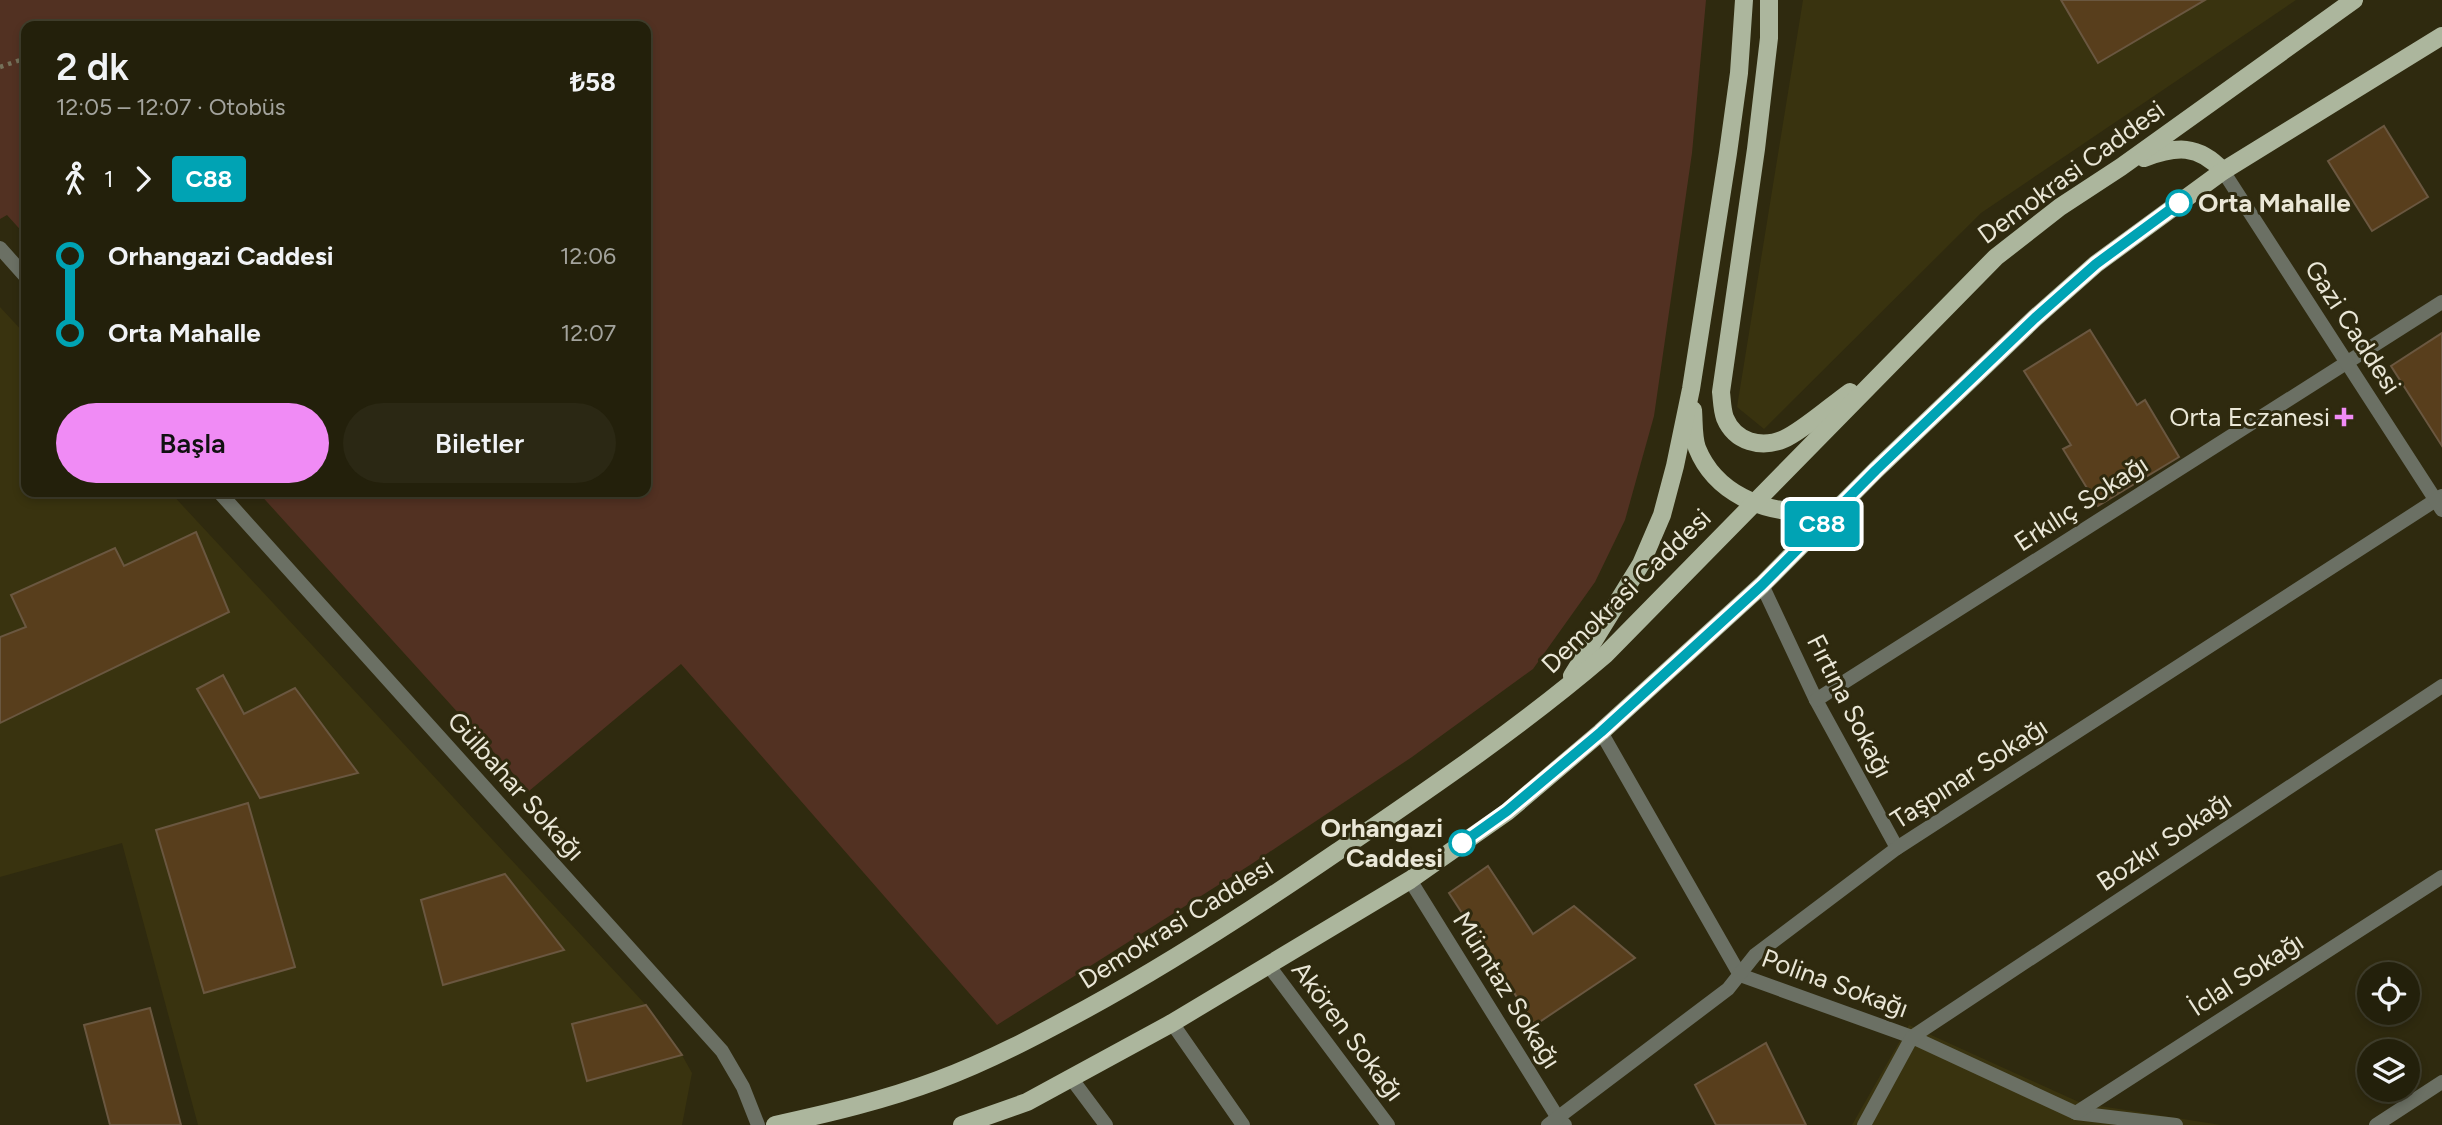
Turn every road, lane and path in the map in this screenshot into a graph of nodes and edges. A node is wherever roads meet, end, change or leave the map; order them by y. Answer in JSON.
{"nodes":[{"id":1,"x":1744,"y":0,"type":"edge"},
{"id":2,"x":1769,"y":0,"type":"edge"},
{"id":3,"x":2354,"y":0,"type":"edge"},
{"id":4,"x":2442,"y":36,"type":"edge"},
{"id":5,"x":21,"y":60,"type":"edge"},
{"id":6,"x":0,"y":68,"type":"edge"},
{"id":7,"x":2121,"y":167,"type":"junction"},
{"id":8,"x":2222,"y":171,"type":"junction"},
{"id":9,"x":0,"y":248,"type":"edge"},
{"id":10,"x":21,"y":271,"type":"edge"},
{"id":11,"x":2442,"y":302,"type":"edge"},
{"id":12,"x":1892,"y":361,"type":"junction"},
{"id":13,"x":2346,"y":363,"type":"junction"},
{"id":14,"x":1691,"y":389,"type":"junction"},
{"id":15,"x":223,"y":497,"type":"edge"},
{"id":16,"x":2440,"y":502,"type":"edge"},
{"id":17,"x":1753,"y":503,"type":"junction"},
{"id":18,"x":1841,"y":505,"type":"junction"},
{"id":19,"x":1762,"y":585,"type":"junction"},
{"id":20,"x":2442,"y":686,"type":"edge"},
{"id":21,"x":1563,"y":691,"type":"junction"},
{"id":22,"x":1816,"y":700,"type":"junction"},
{"id":23,"x":1601,"y":732,"type":"junction"},
{"id":24,"x":1897,"y":848,"type":"junction"},
{"id":25,"x":2442,"y":877,"type":"edge"},
{"id":26,"x":1410,"y":880,"type":"junction"},
{"id":27,"x":1269,"y":966,"type":"junction"},
{"id":28,"x":1740,"y":975,"type":"junction"},
{"id":29,"x":1172,"y":1023,"type":"junction"},
{"id":30,"x":1912,"y":1038,"type":"junction"},
{"id":31,"x":1070,"y":1078,"type":"junction"},
{"id":32,"x":2442,"y":1082,"type":"edge"},
{"id":33,"x":2076,"y":1113,"type":"junction"},
{"id":34,"x":1557,"y":1123,"type":"edge"},
{"id":35,"x":758,"y":1125,"type":"edge"},
{"id":36,"x":775,"y":1125,"type":"edge"},
{"id":37,"x":965,"y":1125,"type":"edge"},
{"id":38,"x":1106,"y":1125,"type":"edge"},
{"id":39,"x":1243,"y":1125,"type":"edge"},
{"id":40,"x":1388,"y":1125,"type":"edge"},
{"id":41,"x":1864,"y":1125,"type":"edge"},
{"id":42,"x":2176,"y":1125,"type":"edge"},
{"id":43,"x":2376,"y":1125,"type":"edge"}],
"edges":[{"from":1,"to":14,"type":"main road"},
{"from":2,"to":12,"type":"main road"},
{"from":3,"to":7,"type":"main road","name":"Demokrasi Caddesi"},
{"from":4,"to":8,"type":"main road"},
{"from":5,"to":6,"type":"path"},
{"from":7,"to":8,"type":"main road"},
{"from":7,"to":12,"type":"main road","name":"Demokrasi Caddesi"},
{"from":8,"to":13,"type":"street","name":"Gazi Caddesi"},
{"from":8,"to":18,"type":"main road"},
{"from":9,"to":10,"type":"street"},
{"from":11,"to":13,"type":"street","name":"Erkılıç Sokağı"},
{"from":12,"to":17,"type":"main road","name":"Demokrasi Caddesi"},
{"from":13,"to":16,"type":"street","name":"Gazi Caddesi"},
{"from":13,"to":22,"type":"street","name":"Erkılıç Sokağı"},
{"from":14,"to":17,"type":"main road"},
{"from":14,"to":21,"type":"main road"},
{"from":15,"to":35,"type":"street","name":"Gülbahar Sokağı"},
{"from":16,"to":24,"type":"street","name":"Taşpınar Sokağı"},
{"from":17,"to":18,"type":"main road"},
{"from":17,"to":21,"type":"main road","name":"Demokrasi Caddesi"},
{"from":18,"to":19,"type":"main road"},
{"from":19,"to":22,"type":"street","name":"Fırtına Sokağı"},
{"from":19,"to":23,"type":"main road"},
{"from":20,"to":30,"type":"street","name":"Bozkır Sokağı"},
{"from":21,"to":36,"type":"main road","name":"Demokrasi Caddesi"},
{"from":22,"to":24,"type":"street","name":"Fırtına Sokağı"},
{"from":23,"to":26,"type":"main road"},
{"from":23,"to":28,"type":"street","name":"Polina Sokağı"},
{"from":24,"to":28,"type":"street","name":"Taşpınar Sokağı"},
{"from":25,"to":33,"type":"street","name":"İclal Sokağı"},
{"from":26,"to":27,"type":"main road"},
{"from":26,"to":34,"type":"street","name":"Mümtaz Sokağı"},
{"from":27,"to":29,"type":"main road"},
{"from":27,"to":40,"type":"street","name":"Akören Sokağı"},
{"from":28,"to":30,"type":"street","name":"Polina Sokağı"},
{"from":28,"to":34,"type":"street","name":"Taşpınar Sokağı"},
{"from":29,"to":31,"type":"main road"},
{"from":29,"to":39,"type":"street"},
{"from":30,"to":33,"type":"street","name":"Polina Sokağı"},
{"from":30,"to":41,"type":"street"},
{"from":31,"to":37,"type":"main road"},
{"from":31,"to":38,"type":"street"},
{"from":32,"to":43,"type":"street"},
{"from":33,"to":42,"type":"street","name":"Polina Sokağı"}]}
